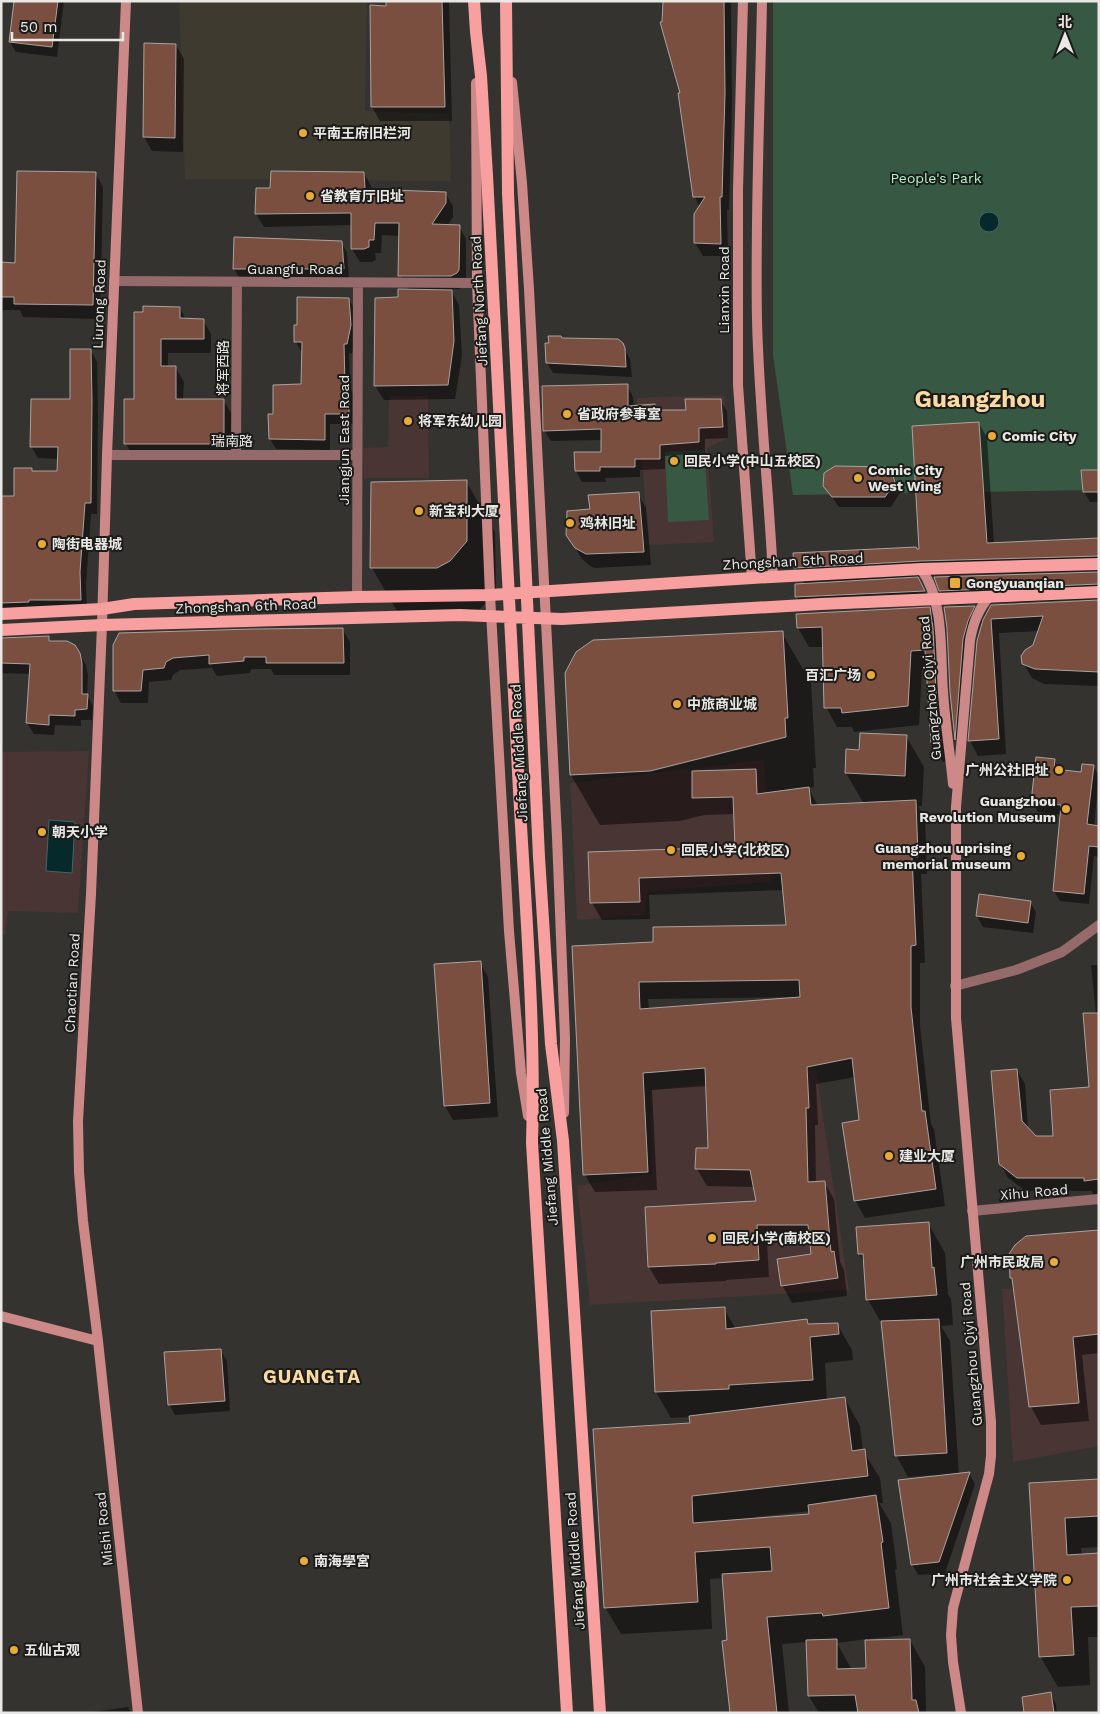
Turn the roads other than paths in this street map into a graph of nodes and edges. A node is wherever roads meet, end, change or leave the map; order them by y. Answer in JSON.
{"nodes":[{"id":1,"x":126,"y":1,"type":"edge"},
{"id":2,"x":474,"y":1,"type":"edge"},
{"id":3,"x":506,"y":1,"type":"edge"},
{"id":4,"x":743,"y":1,"type":"edge"},
{"id":5,"x":762,"y":1,"type":"edge"},
{"id":6,"x":476,"y":32,"type":"junction"},
{"id":7,"x":507,"y":33,"type":"junction"},
{"id":8,"x":114,"y":281,"type":"junction"},
{"id":9,"x":237,"y":282,"type":"junction"},
{"id":10,"x":358,"y":283,"type":"junction"},
{"id":11,"x":477,"y":283,"type":"junction"},
{"id":12,"x":107,"y":455,"type":"junction"},
{"id":13,"x":236,"y":455,"type":"junction"},
{"id":14,"x":357,"y":455,"type":"junction"},
{"id":15,"x":1099,"y":564,"type":"edge"},
{"id":16,"x":921,"y":569,"type":"junction"},
{"id":17,"x":773,"y":577,"type":"junction"},
{"id":18,"x":752,"y":578,"type":"junction"},
{"id":19,"x":544,"y":591,"type":"junction"},
{"id":20,"x":1099,"y":592,"type":"edge"},
{"id":21,"x":490,"y":595,"type":"junction"},
{"id":22,"x":357,"y":597,"type":"junction"},
{"id":23,"x":989,"y":597,"type":"junction"},
{"id":24,"x":935,"y":599,"type":"junction"},
{"id":25,"x":510,"y":600,"type":"joint"},
{"id":26,"x":102,"y":609,"type":"junction"},
{"id":27,"x":1,"y":614,"type":"edge"},
{"id":28,"x":491,"y":616,"type":"junction"},
{"id":29,"x":545,"y":619,"type":"junction"},
{"id":30,"x":102,"y":625,"type":"junction"},
{"id":31,"x":1,"y":630,"type":"edge"},
{"id":32,"x":956,"y":807,"type":"junction"},
{"id":33,"x":1099,"y":925,"type":"edge"},
{"id":34,"x":956,"y":986,"type":"junction"},
{"id":35,"x":563,"y":1141,"type":"junction"},
{"id":36,"x":532,"y":1143,"type":"junction"},
{"id":37,"x":1099,"y":1200,"type":"edge"},
{"id":38,"x":972,"y":1211,"type":"junction"},
{"id":39,"x":1,"y":1316,"type":"edge"},
{"id":40,"x":98,"y":1341,"type":"junction"},
{"id":41,"x":138,"y":1713,"type":"edge"},
{"id":42,"x":567,"y":1713,"type":"edge"},
{"id":43,"x":600,"y":1713,"type":"edge"},
{"id":44,"x":961,"y":1713,"type":"edge"}],
"edges":[{"from":1,"to":8,"type":"main road","name":"Liurong Road"},
{"from":2,"to":6,"type":"main road","name":"Jiefang North Road"},
{"from":3,"to":7,"type":"main road"},
{"from":4,"to":18,"type":"main road","name":"Lianxin Road"},
{"from":5,"to":17,"type":"main road"},
{"from":6,"to":11,"type":"main road"},
{"from":6,"to":25,"type":"main road","name":"Jiefang North Road"},
{"from":7,"to":19,"type":"main road"},
{"from":7,"to":35,"type":"main road","name":"Jiefang Middle Road"},
{"from":8,"to":9,"type":"street","name":"Guangfu Road"},
{"from":8,"to":12,"type":"main road","name":"Liurong Road"},
{"from":9,"to":10,"type":"street","name":"Guangfu Road"},
{"from":9,"to":13,"type":"street","name":"将军西路"},
{"from":10,"to":11,"type":"street","name":"Guangfu Road"},
{"from":10,"to":14,"type":"street","name":"Jiangjun East Road"},
{"from":11,"to":21,"type":"main road"},
{"from":12,"to":13,"type":"street","name":"瑞南路"},
{"from":12,"to":26,"type":"main road","name":"Liurong Road"},
{"from":13,"to":14,"type":"street","name":"瑞南路"},
{"from":14,"to":22,"type":"street","name":"Jiangjun East Road"},
{"from":15,"to":16,"type":"main road","name":"Zhongshan 5th Road"},
{"from":16,"to":17,"type":"main road","name":"Zhongshan 5th Road"},
{"from":16,"to":24,"type":"main road","name":"Guangzhou Qiyi Road"},
{"from":17,"to":18,"type":"main road","name":"Zhongshan 5th Road"},
{"from":18,"to":19,"type":"main road","name":"Zhongshan 5th Road"},
{"from":19,"to":21,"type":"main road","name":"Zhongshan 5th Road"},
{"from":19,"to":29,"type":"main road"},
{"from":20,"to":23,"type":"main road"},
{"from":21,"to":22,"type":"main road","name":"Zhongshan 6th Road"},
{"from":21,"to":28,"type":"main road"},
{"from":22,"to":26,"type":"main road","name":"Zhongshan 6th Road"},
{"from":23,"to":24,"type":"main road"},
{"from":23,"to":32,"type":"main road","name":"Guangzhou Qiyi Road"},
{"from":24,"to":29,"type":"main road"},
{"from":24,"to":32,"type":"main road","name":"Guangzhou Qiyi Road"},
{"from":25,"to":36,"type":"main road","name":"Jiefang Middle Road"},
{"from":26,"to":27,"type":"main road","name":"Zhongshan 6th Road"},
{"from":26,"to":30,"type":"main road","name":"Chaotian Road"},
{"from":28,"to":29,"type":"main road"},
{"from":28,"to":30,"type":"main road","name":"Zhongshan 6th Road"},
{"from":28,"to":36,"type":"main road"},
{"from":29,"to":35,"type":"main road"},
{"from":30,"to":31,"type":"main road","name":"Zhongshan 6th Road"},
{"from":30,"to":40,"type":"main road","name":"Chaotian Road"},
{"from":32,"to":34,"type":"main road","name":"Guangzhou Qiyi Road"},
{"from":33,"to":34,"type":"street"},
{"from":34,"to":38,"type":"main road","name":"Guangzhou Qiyi Road"},
{"from":35,"to":43,"type":"main road","name":"Jiefang Middle Road"},
{"from":36,"to":42,"type":"main road","name":"Jiefang Middle Road"},
{"from":37,"to":38,"type":"street","name":"Xihu Road"},
{"from":38,"to":44,"type":"main road","name":"Guangzhou Qiyi Road"},
{"from":39,"to":40,"type":"main road"},
{"from":40,"to":41,"type":"main road","name":"Mishi Road"}]}
